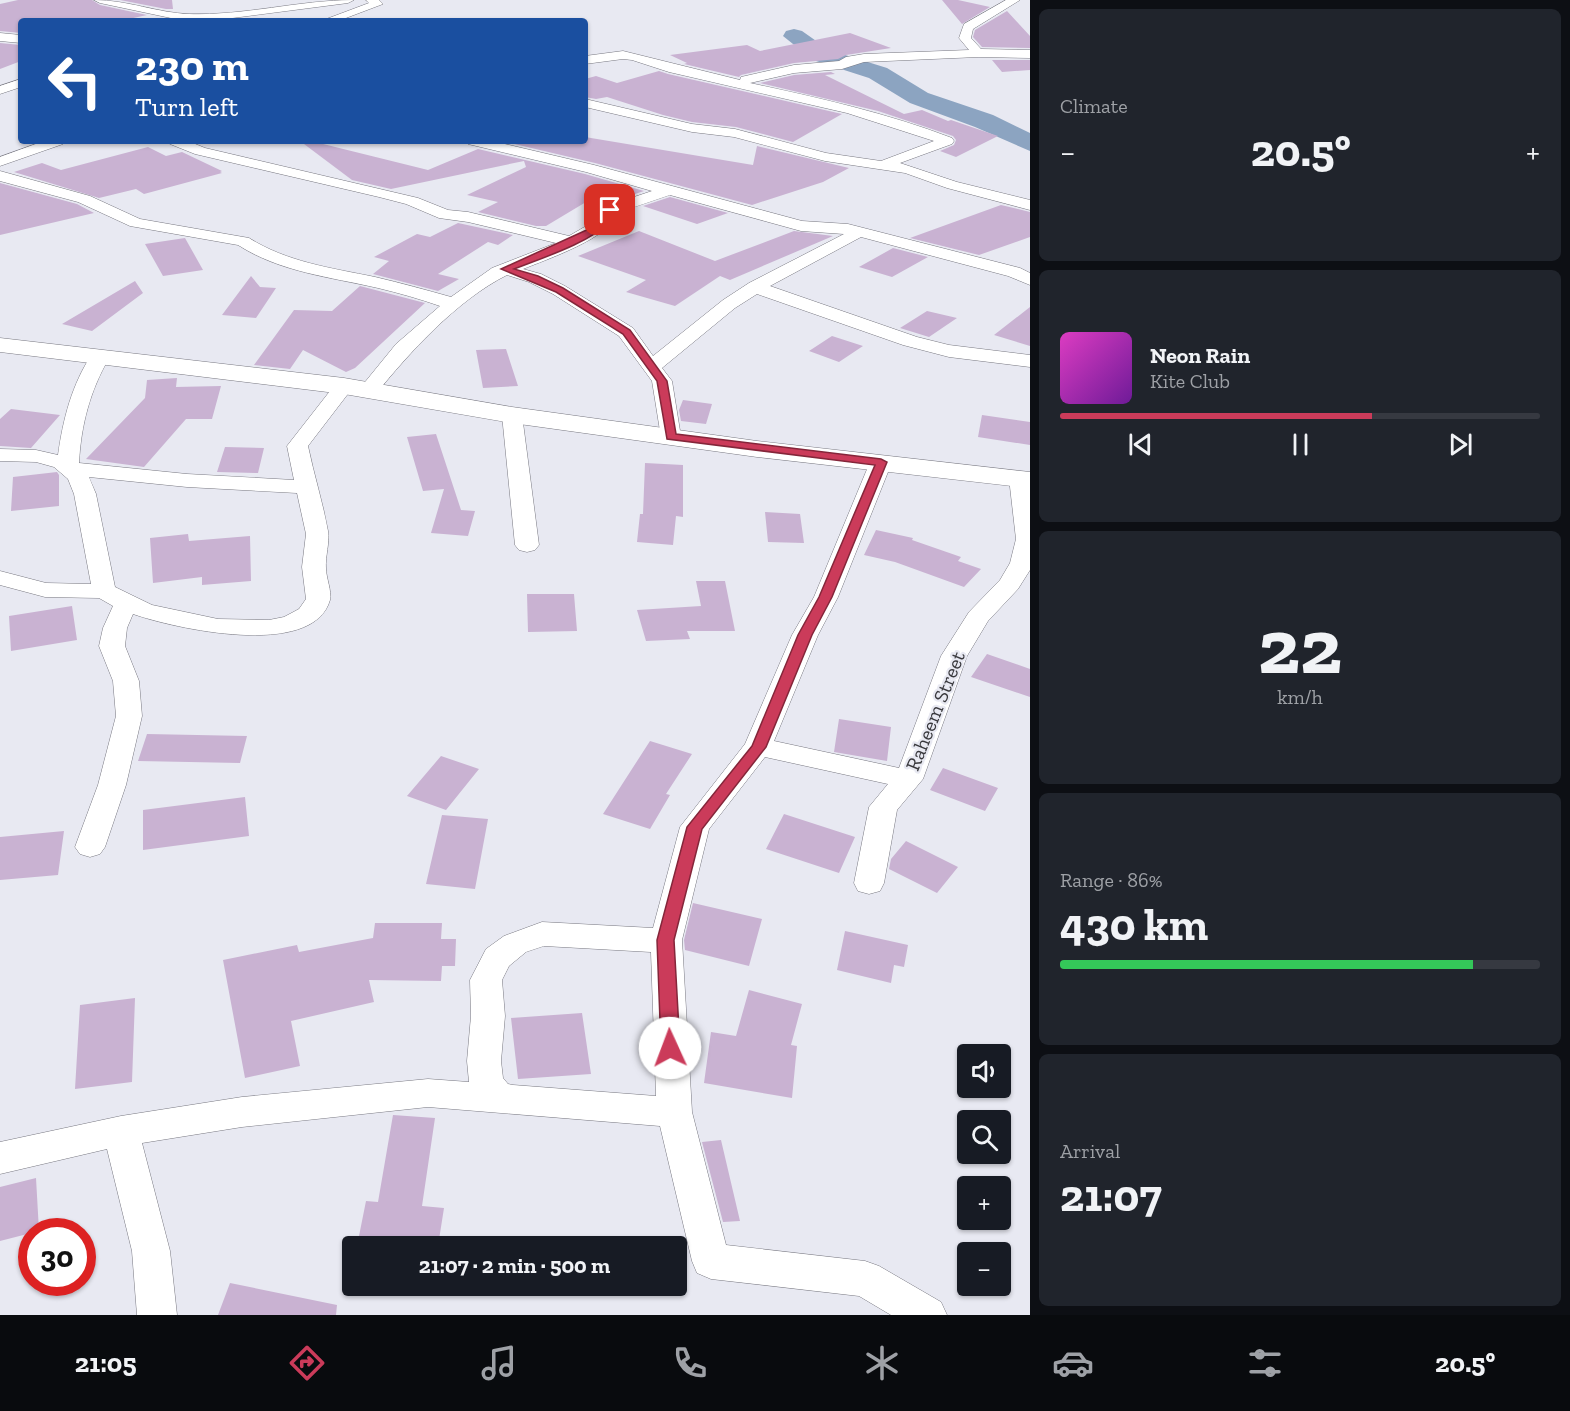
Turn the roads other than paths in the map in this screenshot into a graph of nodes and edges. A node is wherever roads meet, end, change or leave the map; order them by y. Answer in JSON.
{"nodes":[{"id":1,"x":100,"y":0,"type":"edge"},
{"id":2,"x":348,"y":0,"type":"edge"},
{"id":3,"x":372,"y":0,"type":"edge"},
{"id":4,"x":1014,"y":0,"type":"edge"},
{"id":5,"x":230,"y":3,"type":"dead end"},
{"id":6,"x":172,"y":15,"type":"junction"},
{"id":7,"x":186,"y":18,"type":"edge"},
{"id":8,"x":212,"y":18,"type":"edge"},
{"id":9,"x":336,"y":18,"type":"edge"},
{"id":10,"x":0,"y":37,"type":"edge"},
{"id":11,"x":18,"y":39,"type":"edge"},
{"id":12,"x":978,"y":53,"type":"junction"},
{"id":13,"x":1030,"y":54,"type":"edge"},
{"id":14,"x":588,"y":60,"type":"edge"},
{"id":15,"x":734,"y":82,"type":"junction"},
{"id":16,"x":18,"y":83,"type":"edge"},
{"id":17,"x":0,"y":90,"type":"edge"},
{"id":18,"x":588,"y":104,"type":"edge"},
{"id":19,"x":50,"y":144,"type":"edge"},
{"id":20,"x":184,"y":144,"type":"edge"},
{"id":21,"x":486,"y":144,"type":"edge"},
{"id":22,"x":0,"y":162,"type":"edge"},
{"id":23,"x":880,"y":166,"type":"junction"},
{"id":24,"x":0,"y":176,"type":"edge"},
{"id":25,"x":666,"y":189,"type":"junction"},
{"id":26,"x":1030,"y":205,"type":"edge"},
{"id":27,"x":859,"y":232,"type":"junction"},
{"id":28,"x":569,"y":241,"type":"junction"},
{"id":29,"x":506,"y":269,"type":"junction"},
{"id":30,"x":1030,"y":280,"type":"edge"},
{"id":31,"x":755,"y":287,"type":"junction"},
{"id":32,"x":453,"y":304,"type":"junction"},
{"id":33,"x":0,"y":345,"type":"edge"},
{"id":34,"x":99,"y":358,"type":"junction"},
{"id":35,"x":1030,"y":361,"type":"edge"},
{"id":36,"x":652,"y":366,"type":"junction"},
{"id":37,"x":356,"y":388,"type":"junction"},
{"id":38,"x":512,"y":415,"type":"junction"},
{"id":39,"x":671,"y":437,"type":"junction"},
{"id":40,"x":0,"y":456,"type":"edge"},
{"id":41,"x":881,"y":462,"type":"junction"},
{"id":42,"x":68,"y":468,"type":"junction"},
{"id":43,"x":1025,"y":479,"type":"edge"},
{"id":44,"x":306,"y":487,"type":"junction"},
{"id":45,"x":527,"y":545,"type":"dead end"},
{"id":46,"x":0,"y":578,"type":"edge"},
{"id":47,"x":115,"y":597,"type":"junction"},
{"id":48,"x":758,"y":747,"type":"junction"},
{"id":49,"x":909,"y":779,"type":"junction"},
{"id":50,"x":90,"y":847,"type":"dead end"},
{"id":51,"x":869,"y":883,"type":"dead end"},
{"id":52,"x":666,"y":940,"type":"junction"},
{"id":53,"x":513,"y":1100,"type":"junction"},
{"id":54,"x":674,"y":1112,"type":"junction"},
{"id":55,"x":121,"y":1131,"type":"junction"},
{"id":56,"x":0,"y":1158,"type":"edge"},
{"id":57,"x":157,"y":1315,"type":"edge"},
{"id":58,"x":927,"y":1315,"type":"edge"}],
"edges":[{"from":1,"to":6,"type":"street"},
{"from":2,"to":8,"type":"street"},
{"from":3,"to":9,"type":"street"},
{"from":4,"to":12,"type":"street"},
{"from":5,"to":6,"type":"street"},
{"from":6,"to":7,"type":"street"},
{"from":10,"to":11,"type":"street"},
{"from":12,"to":13,"type":"street"},
{"from":12,"to":15,"type":"street"},
{"from":14,"to":15,"type":"street"},
{"from":15,"to":23,"type":"street"},
{"from":16,"to":17,"type":"street"},
{"from":18,"to":23,"type":"street"},
{"from":19,"to":22,"type":"street"},
{"from":20,"to":28,"type":"street"},
{"from":21,"to":25,"type":"street"},
{"from":23,"to":26,"type":"street"},
{"from":24,"to":32,"type":"street"},
{"from":25,"to":27,"type":"street"},
{"from":25,"to":28,"type":"street"},
{"from":27,"to":30,"type":"street"},
{"from":27,"to":31,"type":"street"},
{"from":28,"to":29,"type":"street"},
{"from":29,"to":32,"type":"street"},
{"from":29,"to":36,"type":"street"},
{"from":31,"to":35,"type":"street"},
{"from":31,"to":36,"type":"street"},
{"from":32,"to":37,"type":"street"},
{"from":33,"to":34,"type":"street"},
{"from":34,"to":37,"type":"street"},
{"from":34,"to":42,"type":"street"},
{"from":36,"to":39,"type":"street"},
{"from":37,"to":38,"type":"street"},
{"from":37,"to":44,"type":"street"},
{"from":38,"to":39,"type":"street"},
{"from":38,"to":45,"type":"street"},
{"from":39,"to":41,"type":"street"},
{"from":40,"to":42,"type":"street"},
{"from":41,"to":43,"type":"street"},
{"from":41,"to":48,"type":"street"},
{"from":42,"to":44,"type":"street"},
{"from":42,"to":47,"type":"street"},
{"from":43,"to":49,"type":"street","name":"Raheem Street"},
{"from":44,"to":47,"type":"street"},
{"from":46,"to":47,"type":"street"},
{"from":47,"to":50,"type":"street"},
{"from":48,"to":49,"type":"street"},
{"from":48,"to":52,"type":"street"},
{"from":49,"to":51,"type":"street","name":"Raheem Street"},
{"from":52,"to":53,"type":"street"},
{"from":52,"to":54,"type":"street"},
{"from":53,"to":54,"type":"street"},
{"from":53,"to":55,"type":"street"},
{"from":54,"to":58,"type":"street"},
{"from":55,"to":56,"type":"street"},
{"from":55,"to":57,"type":"street"}]}
